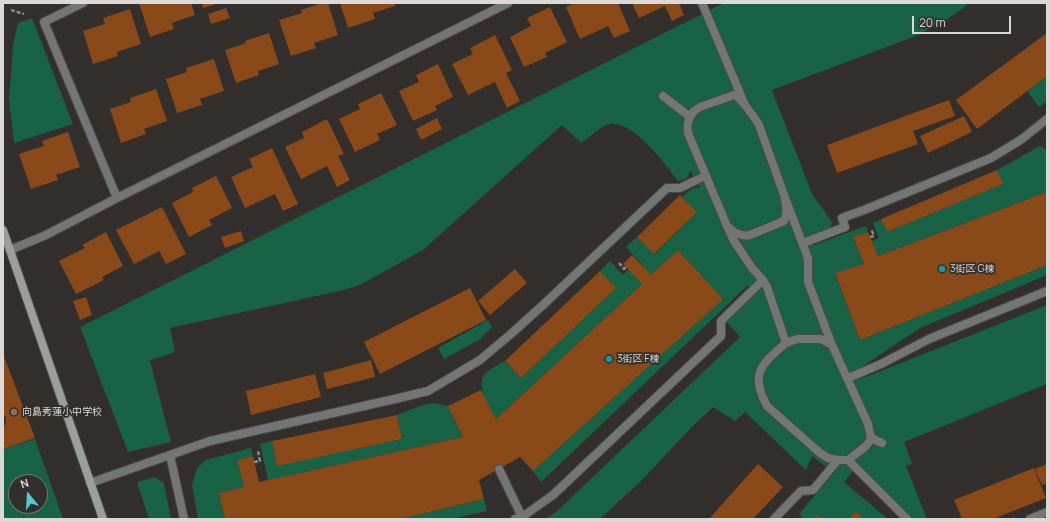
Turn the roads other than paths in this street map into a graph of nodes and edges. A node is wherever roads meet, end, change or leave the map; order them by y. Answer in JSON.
{"nodes":[{"id":1,"x":83,"y":3,"type":"edge"},
{"id":2,"x":508,"y":3,"type":"edge"},
{"id":3,"x":702,"y":3,"type":"edge"},
{"id":4,"x":663,"y":96,"type":"dead end"},
{"id":5,"x":746,"y":105,"type":"junction"},
{"id":6,"x":690,"y":117,"type":"junction"},
{"id":7,"x":1047,"y":119,"type":"edge"},
{"id":8,"x":706,"y":176,"type":"junction"},
{"id":9,"x":784,"y":195,"type":"junction"},
{"id":10,"x":117,"y":198,"type":"junction"},
{"id":11,"x":726,"y":226,"type":"junction"},
{"id":12,"x":3,"y":230,"type":"edge"},
{"id":13,"x":803,"y":244,"type":"junction"},
{"id":14,"x":10,"y":250,"type":"junction"},
{"id":15,"x":763,"y":280,"type":"junction"},
{"id":16,"x":1047,"y":291,"type":"edge"},
{"id":17,"x":786,"y":343,"type":"junction"},
{"id":18,"x":832,"y":345,"type":"junction"},
{"id":19,"x":848,"y":378,"type":"junction"},
{"id":20,"x":871,"y":438,"type":"junction"},
{"id":21,"x":882,"y":443,"type":"dead end"},
{"id":22,"x":170,"y":455,"type":"junction"},
{"id":23,"x":838,"y":460,"type":"junction"},
{"id":24,"x":848,"y":460,"type":"junction"},
{"id":25,"x":499,"y":469,"type":"dead end"},
{"id":26,"x":90,"y":483,"type":"junction"},
{"id":27,"x":1047,"y":512,"type":"edge"},
{"id":28,"x":518,"y":518,"type":"edge"},
{"id":29,"x":103,"y":519,"type":"edge"},
{"id":30,"x":184,"y":519,"type":"edge"},
{"id":31,"x":774,"y":519,"type":"edge"},
{"id":32,"x":907,"y":519,"type":"edge"},
{"id":33,"x":1030,"y":519,"type":"edge"}],
"edges":[{"from":1,"to":10,"type":"street"},
{"from":2,"to":10,"type":"street"},
{"from":3,"to":5,"type":"street"},
{"from":4,"to":6,"type":"street"},
{"from":5,"to":6,"type":"street"},
{"from":5,"to":9,"type":"street"},
{"from":6,"to":8,"type":"street"},
{"from":7,"to":13,"type":"street"},
{"from":8,"to":11,"type":"street"},
{"from":8,"to":22,"type":"street"},
{"from":9,"to":11,"type":"street"},
{"from":9,"to":13,"type":"street"},
{"from":10,"to":14,"type":"street"},
{"from":11,"to":15,"type":"street"},
{"from":12,"to":14,"type":"street"},
{"from":13,"to":18,"type":"street"},
{"from":14,"to":26,"type":"street"},
{"from":15,"to":17,"type":"street"},
{"from":15,"to":28,"type":"street"},
{"from":16,"to":19,"type":"street"},
{"from":17,"to":18,"type":"street"},
{"from":17,"to":23,"type":"street"},
{"from":18,"to":19,"type":"street"},
{"from":19,"to":20,"type":"street"},
{"from":20,"to":21,"type":"street"},
{"from":20,"to":24,"type":"street"},
{"from":22,"to":26,"type":"street"},
{"from":22,"to":30,"type":"street"},
{"from":23,"to":24,"type":"street"},
{"from":23,"to":31,"type":"street"},
{"from":24,"to":32,"type":"street"},
{"from":25,"to":28,"type":"street"},
{"from":26,"to":29,"type":"street"},
{"from":27,"to":33,"type":"street"}]}
